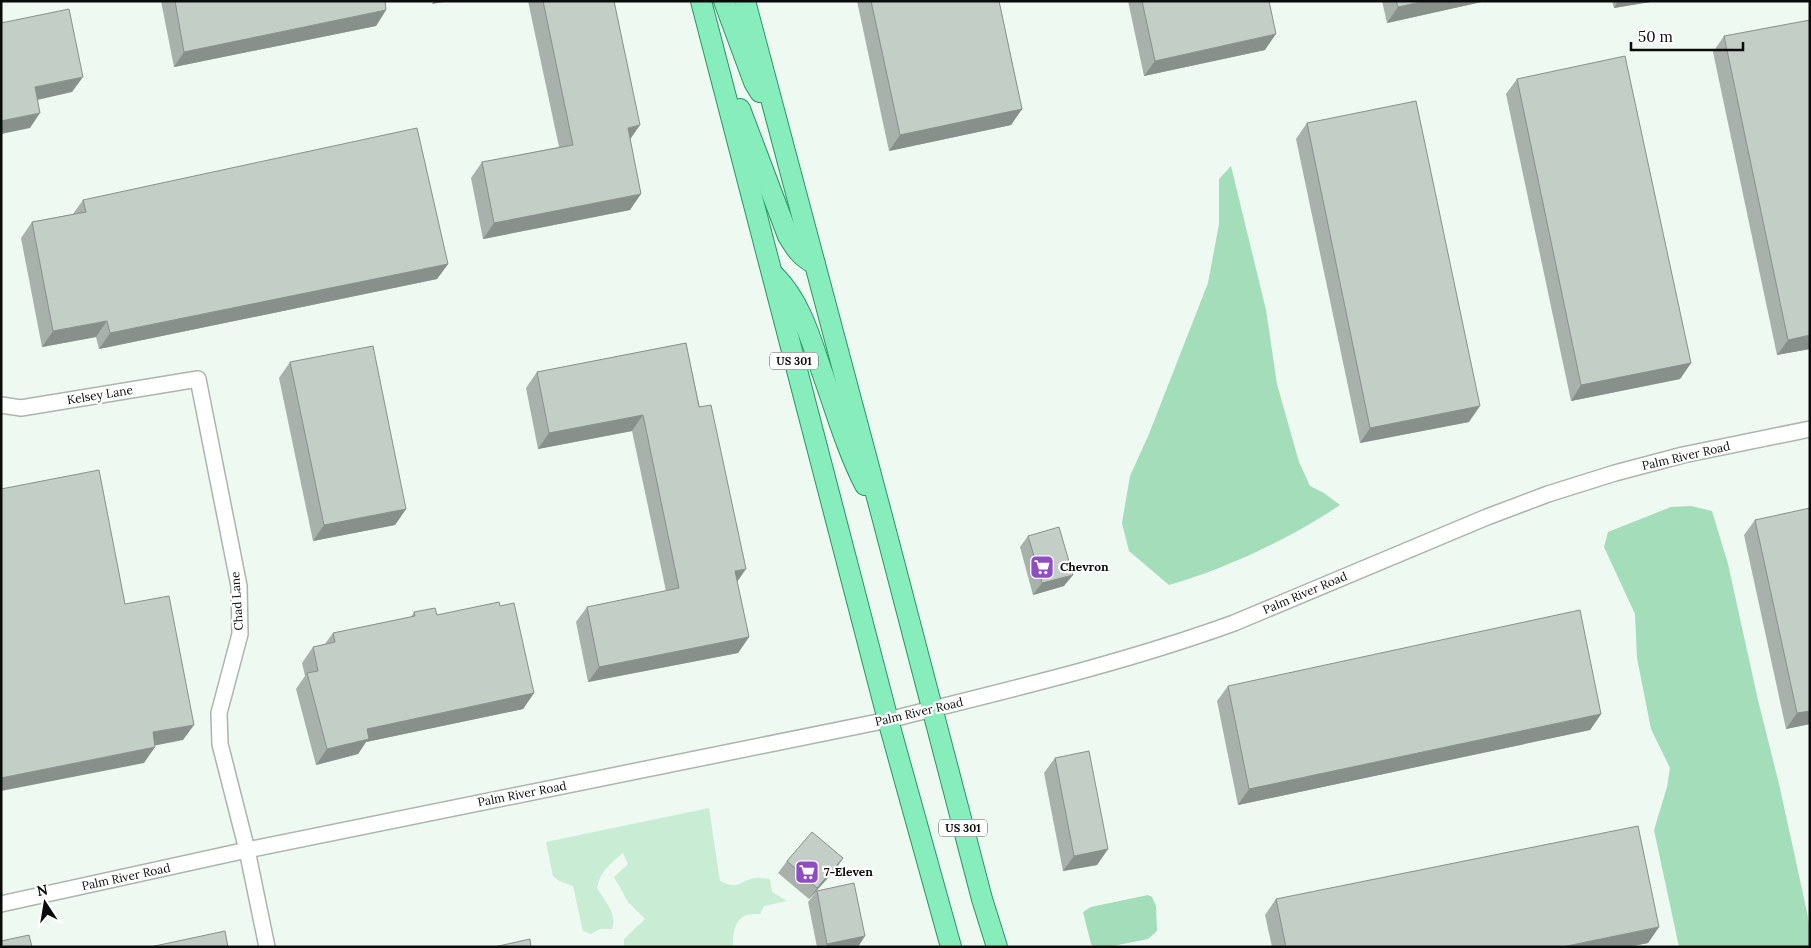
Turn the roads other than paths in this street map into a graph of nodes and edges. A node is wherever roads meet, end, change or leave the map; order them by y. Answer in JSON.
{"nodes":[{"id":1,"x":724,"y":1,"type":"edge"},
{"id":2,"x":745,"y":1,"type":"edge"},
{"id":3,"x":701,"y":4,"type":"edge"},
{"id":4,"x":777,"y":120,"type":"junction"},
{"id":5,"x":815,"y":264,"type":"junction"},
{"id":6,"x":771,"y":272,"type":"junction"},
{"id":7,"x":198,"y":379,"type":"joint"},
{"id":8,"x":1,"y":405,"type":"edge"},
{"id":9,"x":1810,"y":429,"type":"edge"},
{"id":10,"x":884,"y":520,"type":"junction"},
{"id":11,"x":932,"y":709,"type":"junction"},
{"id":12,"x":888,"y":720,"type":"junction"},
{"id":13,"x":247,"y":850,"type":"junction"},
{"id":14,"x":1,"y":904,"type":"edge"},
{"id":15,"x":267,"y":947,"type":"edge"},
{"id":16,"x":951,"y":947,"type":"edge"},
{"id":17,"x":997,"y":947,"type":"edge"}],
"edges":[{"from":1,"to":4,"type":"main road"},
{"from":2,"to":4,"type":"main road","number":"US 301"},
{"from":3,"to":5,"type":"main road"},
{"from":3,"to":6,"type":"main road","number":"US 301"},
{"from":4,"to":5,"type":"main road","number":"US 301"},
{"from":5,"to":10,"type":"main road","number":"US 301"},
{"from":6,"to":10,"type":"main road"},
{"from":6,"to":12,"type":"main road","number":"US 301"},
{"from":7,"to":8,"type":"street","name":"Kelsey Lane"},
{"from":7,"to":13,"type":"street","name":"Chad Lane"},
{"from":9,"to":11,"type":"street","name":"Palm River Road"},
{"from":10,"to":11,"type":"main road","number":"US 301"},
{"from":11,"to":12,"type":"street","name":"Palm River Road"},
{"from":11,"to":17,"type":"main road","number":"US 301"},
{"from":12,"to":13,"type":"street","name":"Palm River Road"},
{"from":12,"to":16,"type":"main road","number":"US 301"},
{"from":13,"to":14,"type":"street","name":"Palm River Road"},
{"from":13,"to":15,"type":"street","name":"Chad Lane"}]}
